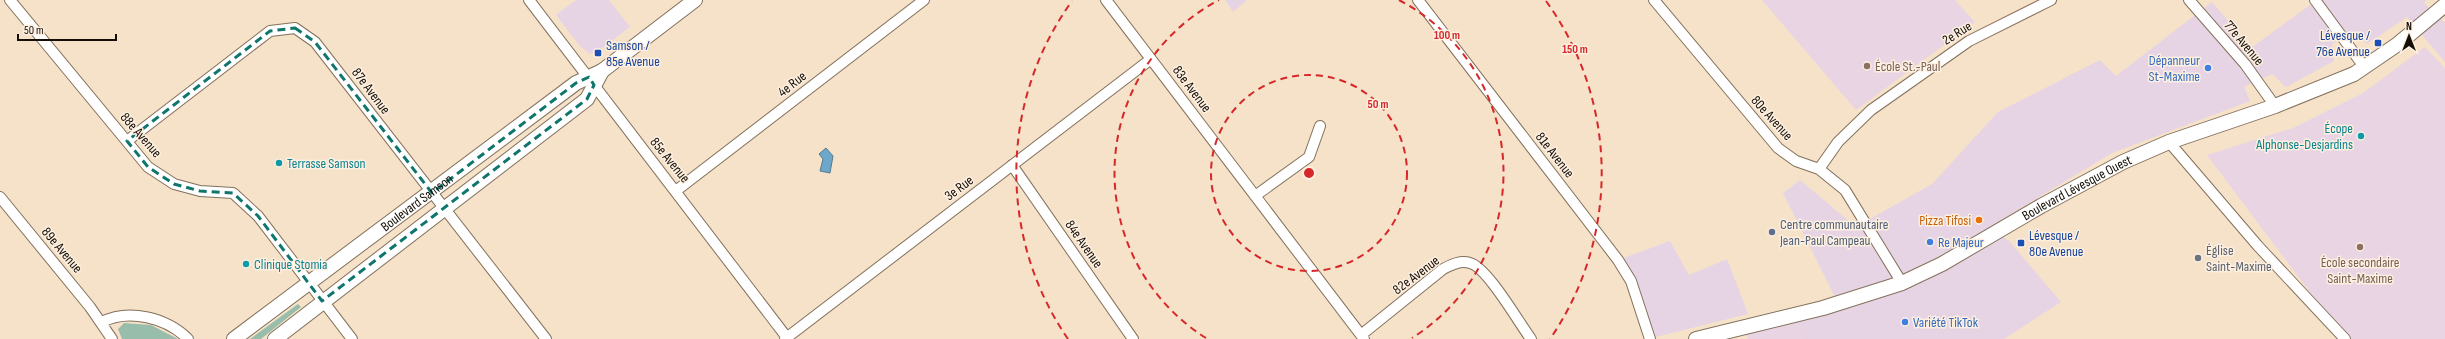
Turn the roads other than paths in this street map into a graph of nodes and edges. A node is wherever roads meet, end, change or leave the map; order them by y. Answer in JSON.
{"nodes":[{"id":1,"x":10,"y":0,"type":"edge"},
{"id":2,"x":529,"y":0,"type":"edge"},
{"id":3,"x":695,"y":0,"type":"edge"},
{"id":4,"x":924,"y":0,"type":"edge"},
{"id":5,"x":1106,"y":0,"type":"edge"},
{"id":6,"x":1418,"y":0,"type":"edge"},
{"id":7,"x":1654,"y":0,"type":"edge"},
{"id":8,"x":2051,"y":0,"type":"edge"},
{"id":9,"x":2189,"y":0,"type":"edge"},
{"id":10,"x":2316,"y":0,"type":"edge"},
{"id":11,"x":2036,"y":3,"type":"edge"},
{"id":12,"x":2445,"y":5,"type":"edge"},
{"id":13,"x":1151,"y":59,"type":"junction"},
{"id":14,"x":2365,"y":68,"type":"junction"},
{"id":15,"x":592,"y":81,"type":"junction"},
{"id":16,"x":2275,"y":106,"type":"junction"},
{"id":17,"x":1320,"y":126,"type":"dead end"},
{"id":18,"x":127,"y":141,"type":"junction"},
{"id":19,"x":2169,"y":142,"type":"junction"},
{"id":20,"x":1012,"y":165,"type":"junction"},
{"id":21,"x":1819,"y":169,"type":"junction"},
{"id":22,"x":676,"y":190,"type":"junction"},
{"id":23,"x":432,"y":193,"type":"junction"},
{"id":24,"x":1255,"y":196,"type":"junction"},
{"id":25,"x":0,"y":197,"type":"edge"},
{"id":26,"x":444,"y":208,"type":"junction"},
{"id":27,"x":1902,"y":283,"type":"junction"},
{"id":28,"x":309,"y":284,"type":"junction"},
{"id":29,"x":322,"y":301,"type":"junction"},
{"id":30,"x":102,"y":322,"type":"junction"},
{"id":31,"x":1362,"y":337,"type":"edge"},
{"id":32,"x":786,"y":338,"type":"edge"},
{"id":33,"x":112,"y":339,"type":"edge"},
{"id":34,"x":188,"y":339,"type":"edge"},
{"id":35,"x":234,"y":339,"type":"edge"},
{"id":36,"x":275,"y":339,"type":"edge"},
{"id":37,"x":352,"y":339,"type":"edge"},
{"id":38,"x":546,"y":339,"type":"edge"},
{"id":39,"x":1133,"y":339,"type":"edge"},
{"id":40,"x":1531,"y":339,"type":"edge"},
{"id":41,"x":1650,"y":339,"type":"edge"},
{"id":42,"x":1696,"y":339,"type":"edge"},
{"id":43,"x":2346,"y":339,"type":"edge"}],
"edges":[{"from":1,"to":18,"type":"street","name":"88e Avenue"},
{"from":2,"to":15,"type":"street","name":"85e Avenue"},
{"from":3,"to":15,"type":"street","name":"Boulevard Samson"},
{"from":4,"to":22,"type":"street","name":"4e Rue"},
{"from":5,"to":13,"type":"street","name":"83e Avenue"},
{"from":6,"to":41,"type":"street","name":"81e Avenue"},
{"from":7,"to":21,"type":"street","name":"80e Avenue"},
{"from":8,"to":11,"type":"street","name":"2e Rue"},
{"from":9,"to":16,"type":"street","name":"77e Avenue"},
{"from":10,"to":14,"type":"street"},
{"from":11,"to":21,"type":"street","name":"2e Rue"},
{"from":12,"to":14,"type":"street","name":"Boulevard Lévesque Ouest"},
{"from":13,"to":20,"type":"street","name":"3e Rue"},
{"from":13,"to":24,"type":"street","name":"83e Avenue"},
{"from":14,"to":16,"type":"street","name":"Boulevard Lévesque Ouest"},
{"from":15,"to":22,"type":"street","name":"85e Avenue"},
{"from":15,"to":23,"type":"street","name":"Boulevard Samson"},
{"from":15,"to":26,"type":"street","name":"Boulevard Samson"},
{"from":16,"to":19,"type":"street","name":"Boulevard Lévesque Ouest"},
{"from":17,"to":24,"type":"street"},
{"from":18,"to":23,"type":"street","name":"87e Avenue"},
{"from":18,"to":28,"type":"street","name":"88e Avenue"},
{"from":19,"to":27,"type":"street","name":"Boulevard Lévesque Ouest"},
{"from":19,"to":43,"type":"street"},
{"from":20,"to":32,"type":"street","name":"3e Rue"},
{"from":20,"to":39,"type":"street","name":"84e Avenue"},
{"from":21,"to":27,"type":"street","name":"80e Avenue"},
{"from":22,"to":32,"type":"street","name":"85e Avenue"},
{"from":23,"to":26,"type":"street","name":"87e Avenue"},
{"from":23,"to":28,"type":"street","name":"Boulevard Samson"},
{"from":24,"to":31,"type":"street","name":"83e Avenue"},
{"from":25,"to":30,"type":"street","name":"89e Avenue"},
{"from":26,"to":29,"type":"street","name":"Boulevard Samson"},
{"from":26,"to":38,"type":"street","name":"87e Avenue"},
{"from":27,"to":42,"type":"street","name":"Boulevard Lévesque Ouest"},
{"from":28,"to":29,"type":"street","name":"88e Avenue"},
{"from":28,"to":35,"type":"street","name":"Boulevard Samson"},
{"from":29,"to":36,"type":"street","name":"Boulevard Samson"},
{"from":29,"to":37,"type":"street","name":"88e Avenue"},
{"from":30,"to":33,"type":"street","name":"89e Avenue"},
{"from":30,"to":34,"type":"street"},
{"from":31,"to":40,"type":"street","name":"82e Avenue"}]}
